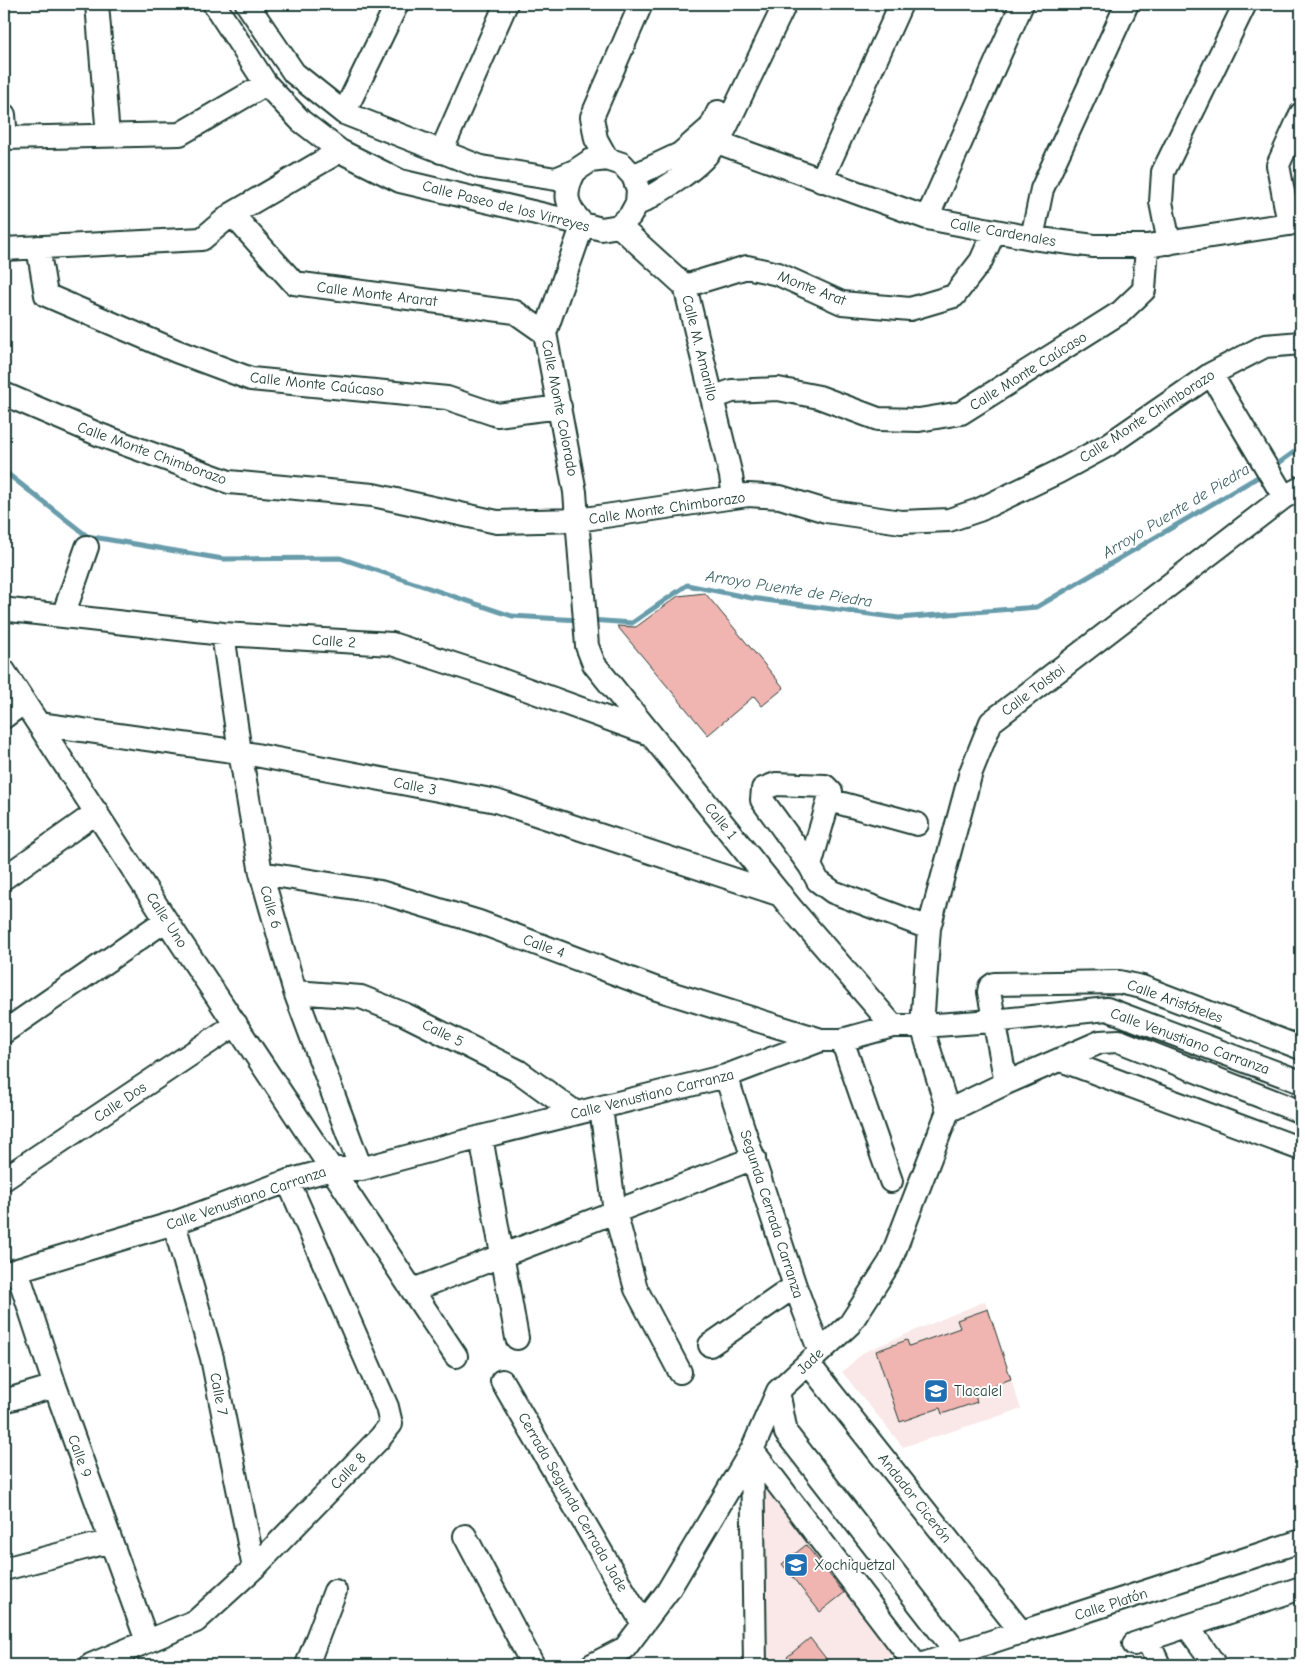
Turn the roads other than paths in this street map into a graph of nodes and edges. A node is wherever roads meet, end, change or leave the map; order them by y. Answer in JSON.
{"nodes":[{"id":1,"x":97,"y":4,"type":"edge"},
{"id":2,"x":214,"y":4,"type":"edge"},
{"id":3,"x":397,"y":4,"type":"edge"},
{"id":4,"x":506,"y":4,"type":"edge"},
{"id":5,"x":640,"y":4,"type":"edge"},
{"id":6,"x":768,"y":4,"type":"edge"},
{"id":7,"x":784,"y":4,"type":"edge"},
{"id":8,"x":901,"y":4,"type":"edge"},
{"id":9,"x":1022,"y":4,"type":"edge"},
{"id":10,"x":1127,"y":4,"type":"edge"},
{"id":11,"x":1245,"y":4,"type":"edge"},
{"id":12,"x":255,"y":7,"type":"edge"},
{"id":13,"x":266,"y":84,"type":"junction"},
{"id":14,"x":344,"y":113,"type":"junction"},
{"id":15,"x":1301,"y":114,"type":"edge"},
{"id":16,"x":4,"y":115,"type":"edge"},
{"id":17,"x":108,"y":136,"type":"junction"},
{"id":18,"x":5,"y":138,"type":"edge"},
{"id":19,"x":717,"y":142,"type":"junction"},
{"id":20,"x":340,"y":151,"type":"junction"},
{"id":21,"x":441,"y":152,"type":"junction"},
{"id":22,"x":607,"y":159,"type":"junction"},
{"id":23,"x":575,"y":171,"type":"junction"},
{"id":24,"x":633,"y":176,"type":"junction"},
{"id":25,"x":820,"y":181,"type":"junction"},
{"id":26,"x":637,"y":204,"type":"junction"},
{"id":27,"x":232,"y":214,"type":"junction"},
{"id":28,"x":927,"y":218,"type":"junction"},
{"id":29,"x":1295,"y":222,"type":"edge"},
{"id":30,"x":583,"y":224,"type":"junction"},
{"id":31,"x":619,"y":226,"type":"junction"},
{"id":32,"x":994,"y":232,"type":"junction"},
{"id":33,"x":1032,"y":238,"type":"junction"},
{"id":34,"x":1158,"y":245,"type":"junction"},
{"id":35,"x":38,"y":247,"type":"junction"},
{"id":36,"x":4,"y":249,"type":"edge"},
{"id":37,"x":685,"y":286,"type":"junction"},
{"id":38,"x":545,"y":332,"type":"junction"},
{"id":39,"x":1301,"y":343,"type":"edge"},
{"id":40,"x":1211,"y":374,"type":"junction"},
{"id":41,"x":4,"y":394,"type":"edge"},
{"id":42,"x":712,"y":398,"type":"junction"},
{"id":43,"x":560,"y":407,"type":"junction"},
{"id":44,"x":1293,"y":492,"type":"edge"},
{"id":45,"x":734,"y":497,"type":"junction"},
{"id":46,"x":578,"y":520,"type":"junction"},
{"id":47,"x":87,"y":547,"type":"dead end"},
{"id":48,"x":582,"y":599,"type":"joint"},
{"id":49,"x":4,"y":611,"type":"edge"},
{"id":50,"x":63,"y":616,"type":"junction"},
{"id":51,"x":222,"y":634,"type":"junction"},
{"id":52,"x":4,"y":671,"type":"edge"},
{"id":53,"x":24,"y":702,"type":"junction"},
{"id":54,"x":4,"y":716,"type":"edge"},
{"id":55,"x":39,"y":724,"type":"junction"},
{"id":56,"x":651,"y":734,"type":"junction"},
{"id":57,"x":240,"y":752,"type":"junction"},
{"id":58,"x":829,"y":800,"type":"junction"},
{"id":59,"x":97,"y":812,"type":"junction"},
{"id":60,"x":917,"y":824,"type":"dead end"},
{"id":61,"x":810,"y":866,"type":"junction"},
{"id":62,"x":261,"y":873,"type":"junction"},
{"id":63,"x":4,"y":878,"type":"edge"},
{"id":64,"x":780,"y":895,"type":"junction"},
{"id":65,"x":166,"y":920,"type":"junction"},
{"id":66,"x":930,"y":928,"type":"junction"},
{"id":67,"x":295,"y":992,"type":"junction"},
{"id":68,"x":994,"y":1021,"type":"junction"},
{"id":69,"x":236,"y":1024,"type":"junction"},
{"id":70,"x":893,"y":1026,"type":"junction"},
{"id":71,"x":922,"y":1026,"type":"junction"},
{"id":72,"x":4,"y":1032,"type":"edge"},
{"id":73,"x":832,"y":1040,"type":"junction"},
{"id":74,"x":1301,"y":1048,"type":"edge"},
{"id":75,"x":1061,"y":1060,"type":"junction"},
{"id":76,"x":726,"y":1076,"type":"junction"},
{"id":77,"x":1301,"y":1082,"type":"edge"},
{"id":78,"x":1006,"y":1083,"type":"junction"},
{"id":79,"x":601,"y":1108,"type":"junction"},
{"id":80,"x":948,"y":1111,"type":"junction"},
{"id":81,"x":1301,"y":1112,"type":"edge"},
{"id":82,"x":576,"y":1113,"type":"junction"},
{"id":83,"x":481,"y":1137,"type":"junction"},
{"id":84,"x":1301,"y":1149,"type":"edge"},
{"id":85,"x":754,"y":1158,"type":"junction"},
{"id":86,"x":332,"y":1169,"type":"junction"},
{"id":87,"x":361,"y":1169,"type":"junction"},
{"id":88,"x":4,"y":1180,"type":"edge"},
{"id":89,"x":891,"y":1181,"type":"dead end"},
{"id":90,"x":288,"y":1182,"type":"junction"},
{"id":91,"x":615,"y":1212,"type":"junction"},
{"id":92,"x":174,"y":1223,"type":"junction"},
{"id":93,"x":503,"y":1255,"type":"junction"},
{"id":94,"x":11,"y":1272,"type":"edge"},
{"id":95,"x":795,"y":1286,"type":"junction"},
{"id":96,"x":413,"y":1290,"type":"junction"},
{"id":97,"x":517,"y":1338,"type":"dead end"},
{"id":98,"x":710,"y":1345,"type":"dead end"},
{"id":99,"x":456,"y":1356,"type":"dead end"},
{"id":100,"x":814,"y":1358,"type":"junction"},
{"id":101,"x":680,"y":1372,"type":"dead end"},
{"id":102,"x":502,"y":1380,"type":"dead end"},
{"id":103,"x":55,"y":1386,"type":"junction"},
{"id":104,"x":778,"y":1391,"type":"junction"},
{"id":105,"x":4,"y":1400,"type":"edge"},
{"id":106,"x":752,"y":1450,"type":"junction"},
{"id":107,"x":465,"y":1536,"type":"dead end"},
{"id":108,"x":111,"y":1540,"type":"junction"},
{"id":109,"x":1301,"y":1542,"type":"edge"},
{"id":110,"x":254,"y":1568,"type":"junction"},
{"id":111,"x":4,"y":1569,"type":"edge"},
{"id":112,"x":335,"y":1591,"type":"dead end"},
{"id":113,"x":1300,"y":1591,"type":"edge"},
{"id":114,"x":643,"y":1624,"type":"junction"},
{"id":115,"x":1187,"y":1626,"type":"junction"},
{"id":116,"x":1022,"y":1633,"type":"junction"},
{"id":117,"x":147,"y":1641,"type":"junction"},
{"id":118,"x":957,"y":1653,"type":"junction"},
{"id":119,"x":91,"y":1665,"type":"edge"},
{"id":120,"x":307,"y":1665,"type":"edge"},
{"id":121,"x":533,"y":1665,"type":"edge"},
{"id":122,"x":592,"y":1665,"type":"edge"},
{"id":123,"x":755,"y":1665,"type":"edge"},
{"id":124,"x":916,"y":1665,"type":"edge"},
{"id":125,"x":920,"y":1665,"type":"edge"},
{"id":126,"x":1159,"y":1665,"type":"edge"},
{"id":127,"x":1215,"y":1665,"type":"edge"}],
"edges":[{"from":1,"to":17,"type":"street"},
{"from":2,"to":13,"type":"street","name":"Calle Paseo de los Virreyes"},
{"from":3,"to":14,"type":"street"},
{"from":4,"to":21,"type":"street"},
{"from":5,"to":22,"type":"street"},
{"from":6,"to":24,"type":"street"},
{"from":7,"to":19,"type":"street"},
{"from":8,"to":25,"type":"street"},
{"from":9,"to":28,"type":"street"},
{"from":10,"to":33,"type":"street"},
{"from":11,"to":34,"type":"street","name":"Calle Monte Caúcaso"},
{"from":12,"to":14,"type":"street"},
{"from":13,"to":17,"type":"street"},
{"from":13,"to":20,"type":"street","name":"Calle Paseo de los Virreyes"},
{"from":14,"to":21,"type":"street"},
{"from":15,"to":29,"type":"street"},
{"from":16,"to":18,"type":"street"},
{"from":17,"to":18,"type":"street"},
{"from":19,"to":25,"type":"street","name":"Calle Cardenales"},
{"from":19,"to":26,"type":"street"},
{"from":20,"to":27,"type":"street"},
{"from":20,"to":30,"type":"street","name":"Calle Paseo de los Virreyes"},
{"from":21,"to":23,"type":"street"},
{"from":22,"to":23,"type":"street"},
{"from":22,"to":24,"type":"street"},
{"from":23,"to":30,"type":"street"},
{"from":24,"to":26,"type":"street"},
{"from":25,"to":28,"type":"street","name":"Calle Cardenales"},
{"from":26,"to":31,"type":"street"},
{"from":27,"to":35,"type":"street"},
{"from":27,"to":38,"type":"street","name":"Calle Monte Ararat"},
{"from":28,"to":32,"type":"street","name":"Calle Cardenales"},
{"from":29,"to":34,"type":"street","name":"Calle Cardenales"},
{"from":30,"to":31,"type":"street","name":"Calle Paseo de los Virreyes"},
{"from":30,"to":38,"type":"street","name":"Calle Monte Colorado"},
{"from":31,"to":37,"type":"street","name":"Calle M. Amarillo"},
{"from":32,"to":33,"type":"street","name":"Calle Cardenales"},
{"from":32,"to":37,"type":"street","name":"Monte Arat"},
{"from":33,"to":34,"type":"street","name":"Calle Cardenales"},
{"from":34,"to":42,"type":"street","name":"Calle Monte Caúcaso"},
{"from":35,"to":36,"type":"street"},
{"from":35,"to":43,"type":"street","name":"Calle Monte Caúcaso"},
{"from":37,"to":42,"type":"street","name":"Calle M. Amarillo"},
{"from":38,"to":43,"type":"street","name":"Calle Monte Colorado"},
{"from":39,"to":40,"type":"street","name":"Calle Monte Chimborazo"},
{"from":40,"to":44,"type":"street"},
{"from":40,"to":45,"type":"street","name":"Calle Monte Chimborazo"},
{"from":41,"to":46,"type":"street","name":"Calle Monte Chimborazo"},
{"from":42,"to":45,"type":"street","name":"Calle M. Amarillo"},
{"from":43,"to":46,"type":"street","name":"Calle Monte Colorado"},
{"from":44,"to":66,"type":"street","name":"Calle Tolstoi"},
{"from":45,"to":46,"type":"street","name":"Calle Monte Chimborazo"},
{"from":46,"to":48,"type":"street","name":"Calle Monte Colorado"},
{"from":47,"to":50,"type":"street"},
{"from":48,"to":56,"type":"street","name":"Calle 1"},
{"from":49,"to":50,"type":"street","name":"Calle 2"},
{"from":50,"to":51,"type":"street","name":"Calle 2"},
{"from":51,"to":56,"type":"street","name":"Calle 2"},
{"from":51,"to":57,"type":"street","name":"Calle 6"},
{"from":52,"to":53,"type":"street","name":"Calle Uno"},
{"from":53,"to":54,"type":"street"},
{"from":53,"to":55,"type":"street","name":"Calle Uno"},
{"from":55,"to":57,"type":"street","name":"Calle 3"},
{"from":55,"to":59,"type":"street","name":"Calle Uno"},
{"from":56,"to":64,"type":"street","name":"Calle 1"},
{"from":57,"to":62,"type":"street","name":"Calle 6"},
{"from":57,"to":64,"type":"street","name":"Calle 3"},
{"from":58,"to":60,"type":"street"},
{"from":58,"to":61,"type":"street"},
{"from":58,"to":61,"type":"street"},
{"from":59,"to":63,"type":"street"},
{"from":59,"to":65,"type":"street","name":"Calle Uno"},
{"from":61,"to":66,"type":"street"},
{"from":62,"to":67,"type":"street","name":"Calle 6"},
{"from":62,"to":73,"type":"street","name":"Calle 4"},
{"from":64,"to":70,"type":"street","name":"Calle 1"},
{"from":65,"to":69,"type":"street","name":"Calle Uno"},
{"from":65,"to":72,"type":"street"},
{"from":66,"to":71,"type":"street","name":"Calle Tolstoi"},
{"from":67,"to":82,"type":"street","name":"Calle 5"},
{"from":67,"to":87,"type":"street","name":"Calle 6"},
{"from":68,"to":71,"type":"street","name":"Calle Venustiano Carranza"},
{"from":68,"to":74,"type":"street","name":"Calle Aristóteles"},
{"from":68,"to":77,"type":"street","name":"Calle Venustiano Carranza"},
{"from":68,"to":78,"type":"street"},
{"from":69,"to":86,"type":"street","name":"Calle Uno"},
{"from":69,"to":88,"type":"street","name":"Calle Dos"},
{"from":70,"to":71,"type":"street","name":"Calle Venustiano Carranza"},
{"from":70,"to":73,"type":"street","name":"Calle Venustiano Carranza"},
{"from":71,"to":80,"type":"street"},
{"from":73,"to":76,"type":"street","name":"Calle Venustiano Carranza"},
{"from":73,"to":89,"type":"street"},
{"from":75,"to":78,"type":"street","name":"Calle Venustiano Carranza"},
{"from":75,"to":81,"type":"street","name":"Calle Venustiano Carranza"},
{"from":75,"to":84,"type":"street"},
{"from":76,"to":79,"type":"street","name":"Calle Venustiano Carranza"},
{"from":76,"to":85,"type":"street","name":"Segunda Cerrada Carranza"},
{"from":78,"to":80,"type":"street","name":"Calle Venustiano Carranza"},
{"from":79,"to":82,"type":"street","name":"Calle Venustiano Carranza"},
{"from":79,"to":91,"type":"street"},
{"from":80,"to":100,"type":"street","name":"Jade"},
{"from":82,"to":83,"type":"street","name":"Calle Venustiano Carranza"},
{"from":83,"to":87,"type":"street","name":"Calle Venustiano Carranza"},
{"from":83,"to":93,"type":"street"},
{"from":85,"to":91,"type":"street"},
{"from":85,"to":95,"type":"street","name":"Segunda Cerrada Carranza"},
{"from":86,"to":87,"type":"street","name":"Calle Venustiano Carranza"},
{"from":86,"to":90,"type":"street","name":"Calle Venustiano Carranza"},
{"from":86,"to":96,"type":"street","name":"Calle Uno"},
{"from":90,"to":92,"type":"street","name":"Calle Venustiano Carranza"},
{"from":90,"to":110,"type":"street","name":"Calle 8"},
{"from":91,"to":93,"type":"street"},
{"from":91,"to":101,"type":"street"},
{"from":92,"to":94,"type":"street","name":"Calle Venustiano Carranza"},
{"from":92,"to":110,"type":"street","name":"Calle 7"},
{"from":93,"to":96,"type":"street"},
{"from":93,"to":97,"type":"street"},
{"from":94,"to":103,"type":"street","name":"Calle 9"},
{"from":95,"to":98,"type":"street"},
{"from":95,"to":100,"type":"street","name":"Segunda Cerrada Carranza"},
{"from":96,"to":99,"type":"street","name":"Calle Uno"},
{"from":100,"to":104,"type":"street","name":"Jade"},
{"from":100,"to":116,"type":"street","name":"Andador Cicerón"},
{"from":102,"to":114,"type":"street","name":"Cerrada Segunda Cerrada Jade"},
{"from":103,"to":105,"type":"street"},
{"from":103,"to":108,"type":"street","name":"Calle 9"},
{"from":104,"to":106,"type":"street","name":"Jade"},
{"from":104,"to":118,"type":"street"},
{"from":106,"to":114,"type":"street","name":"Jade"},
{"from":106,"to":123,"type":"street"},
{"from":106,"to":124,"type":"street"},
{"from":107,"to":121,"type":"street"},
{"from":108,"to":111,"type":"street"},
{"from":108,"to":117,"type":"street","name":"Calle 9"},
{"from":109,"to":116,"type":"street","name":"Calle Platón"},
{"from":110,"to":117,"type":"street","name":"Calle 8"},
{"from":112,"to":120,"type":"street"},
{"from":113,"to":115,"type":"street"},
{"from":114,"to":122,"type":"street","name":"Jade"},
{"from":115,"to":126,"type":"street"},
{"from":115,"to":127,"type":"street"},
{"from":116,"to":118,"type":"street","name":"Calle Platón"},
{"from":117,"to":119,"type":"street","name":"Calle 8"},
{"from":118,"to":125,"type":"street","name":"Calle Platón"}]}
